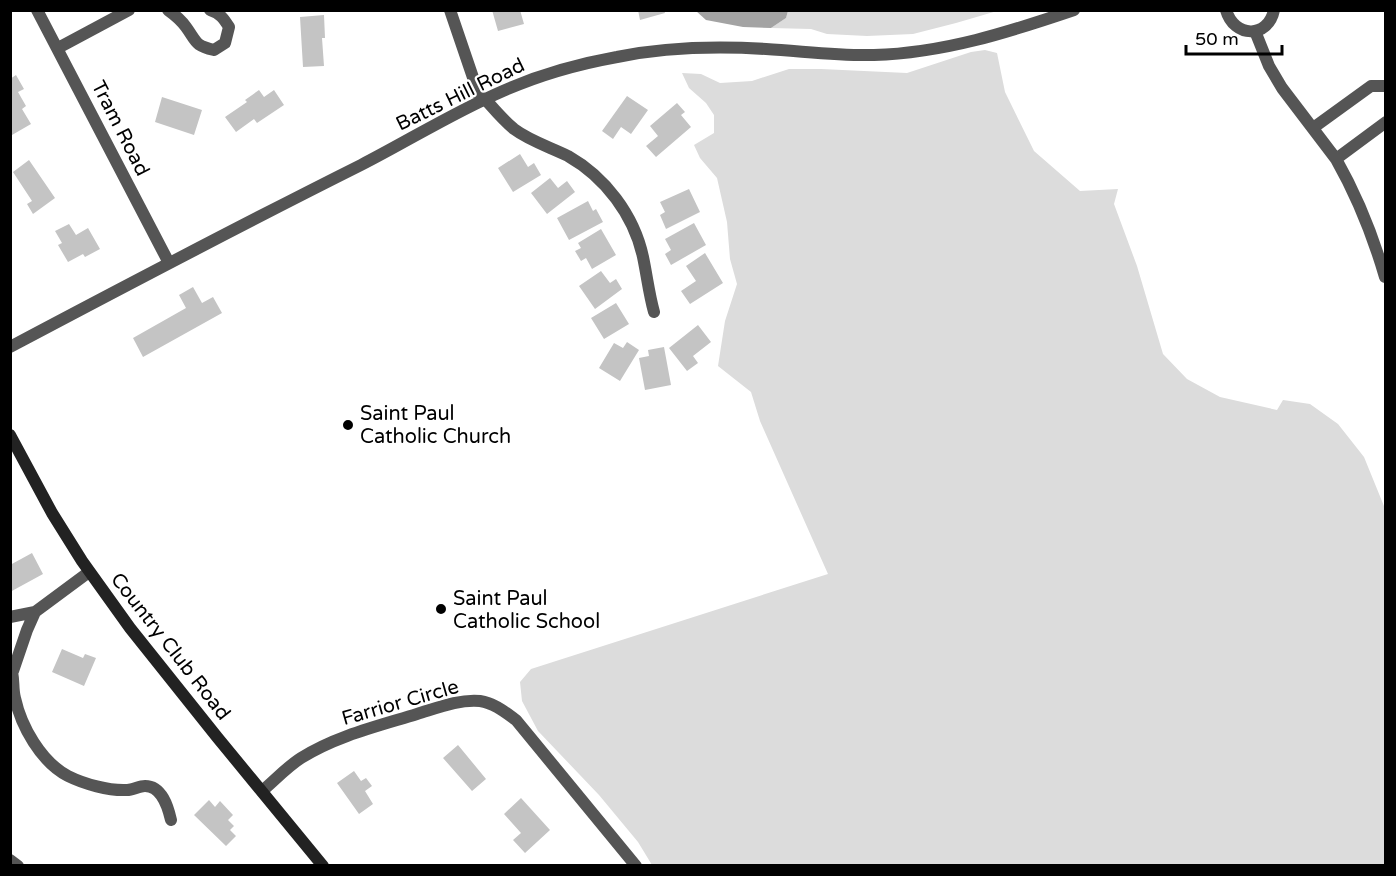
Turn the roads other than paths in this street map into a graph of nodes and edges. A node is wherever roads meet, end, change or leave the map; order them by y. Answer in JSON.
{"nodes":[{"id":1,"x":38,"y":10,"type":"edge"},
{"id":2,"x":129,"y":10,"type":"edge"},
{"id":3,"x":168,"y":10,"type":"edge"},
{"id":4,"x":210,"y":10,"type":"edge"},
{"id":5,"x":450,"y":10,"type":"edge"},
{"id":6,"x":1074,"y":10,"type":"edge"},
{"id":7,"x":1226,"y":10,"type":"edge"},
{"id":8,"x":1274,"y":10,"type":"edge"},
{"id":9,"x":1255,"y":31,"type":"junction"},
{"id":10,"x":58,"y":48,"type":"junction"},
{"id":11,"x":1386,"y":86,"type":"edge"},
{"id":12,"x":483,"y":100,"type":"junction"},
{"id":13,"x":1386,"y":122,"type":"edge"},
{"id":14,"x":1312,"y":128,"type":"junction"},
{"id":15,"x":1336,"y":159,"type":"junction"},
{"id":16,"x":169,"y":263,"type":"junction"},
{"id":17,"x":1385,"y":277,"type":"edge"},
{"id":18,"x":654,"y":312,"type":"dead end"},
{"id":19,"x":10,"y":347,"type":"edge"},
{"id":20,"x":10,"y":435,"type":"edge"},
{"id":21,"x":89,"y":572,"type":"junction"},
{"id":22,"x":35,"y":612,"type":"junction"},
{"id":23,"x":10,"y":617,"type":"edge"},
{"id":24,"x":12,"y":669,"type":"edge"},
{"id":25,"x":262,"y":792,"type":"junction"},
{"id":26,"x":171,"y":820,"type":"dead end"},
{"id":27,"x":10,"y":860,"type":"edge"},
{"id":28,"x":320,"y":864,"type":"edge"},
{"id":29,"x":18,"y":866,"type":"edge"},
{"id":30,"x":636,"y":866,"type":"edge"}],
"edges":[{"from":1,"to":10,"type":"street","name":"Tram Road"},
{"from":2,"to":10,"type":"street"},
{"from":3,"to":4,"type":"street"},
{"from":5,"to":12,"type":"street"},
{"from":6,"to":12,"type":"street","name":"Batts Hill Road"},
{"from":7,"to":9,"type":"street"},
{"from":8,"to":9,"type":"street"},
{"from":9,"to":14,"type":"street"},
{"from":10,"to":16,"type":"street","name":"Tram Road"},
{"from":11,"to":14,"type":"street"},
{"from":12,"to":16,"type":"street","name":"Batts Hill Road"},
{"from":12,"to":18,"type":"street"},
{"from":13,"to":15,"type":"street"},
{"from":14,"to":15,"type":"street"},
{"from":15,"to":17,"type":"street"},
{"from":16,"to":19,"type":"street","name":"Batts Hill Road"},
{"from":20,"to":21,"type":"street","name":"Country Club Road"},
{"from":21,"to":22,"type":"street"},
{"from":21,"to":25,"type":"street","name":"Country Club Road"},
{"from":22,"to":23,"type":"street"},
{"from":22,"to":24,"type":"street"},
{"from":24,"to":26,"type":"street"},
{"from":25,"to":28,"type":"street","name":"Country Club Road"},
{"from":25,"to":30,"type":"street","name":"Farrior Circle"},
{"from":27,"to":29,"type":"street"}]}
